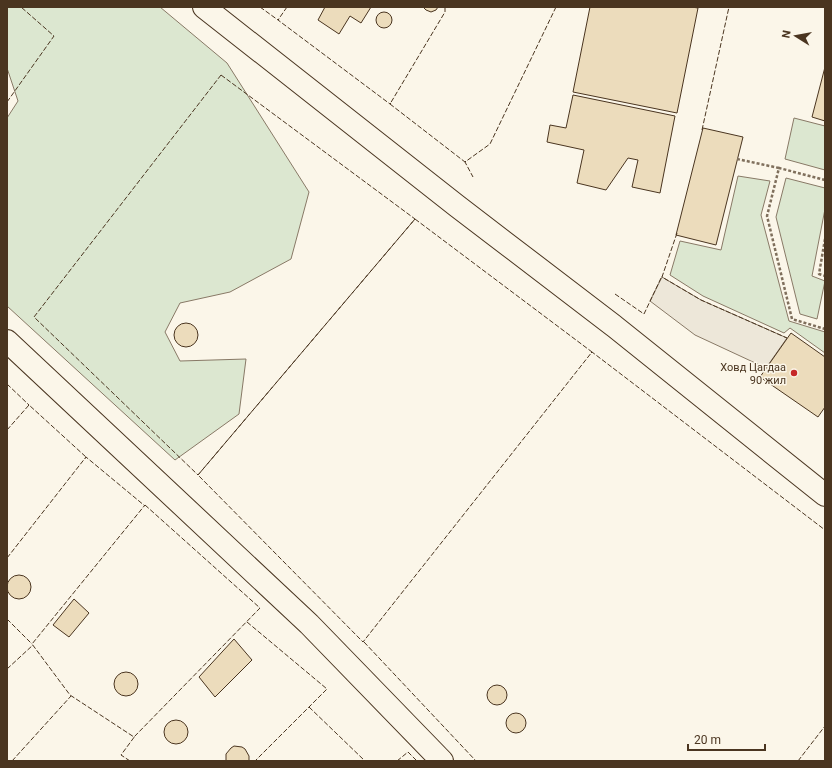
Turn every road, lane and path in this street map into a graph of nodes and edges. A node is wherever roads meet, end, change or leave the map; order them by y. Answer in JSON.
{"nodes":[{"id":1,"x":204,"y":7,"type":"edge"},
{"id":2,"x":737,"y":160,"type":"dead end"},
{"id":3,"x":779,"y":168,"type":"junction"},
{"id":4,"x":825,"y":180,"type":"edge"},
{"id":5,"x":825,"y":239,"type":"edge"},
{"id":6,"x":825,"y":276,"type":"edge"},
{"id":7,"x":825,"y":329,"type":"edge"},
{"id":8,"x":7,"y":341,"type":"edge"},
{"id":9,"x":825,"y":495,"type":"edge"},
{"id":10,"x":442,"y":761,"type":"edge"}],
"edges":[{"from":1,"to":9,"type":"street"},
{"from":2,"to":3,"type":"path"},
{"from":3,"to":4,"type":"path"},
{"from":3,"to":7,"type":"path"},
{"from":5,"to":6,"type":"path"},
{"from":8,"to":10,"type":"street"}]}
